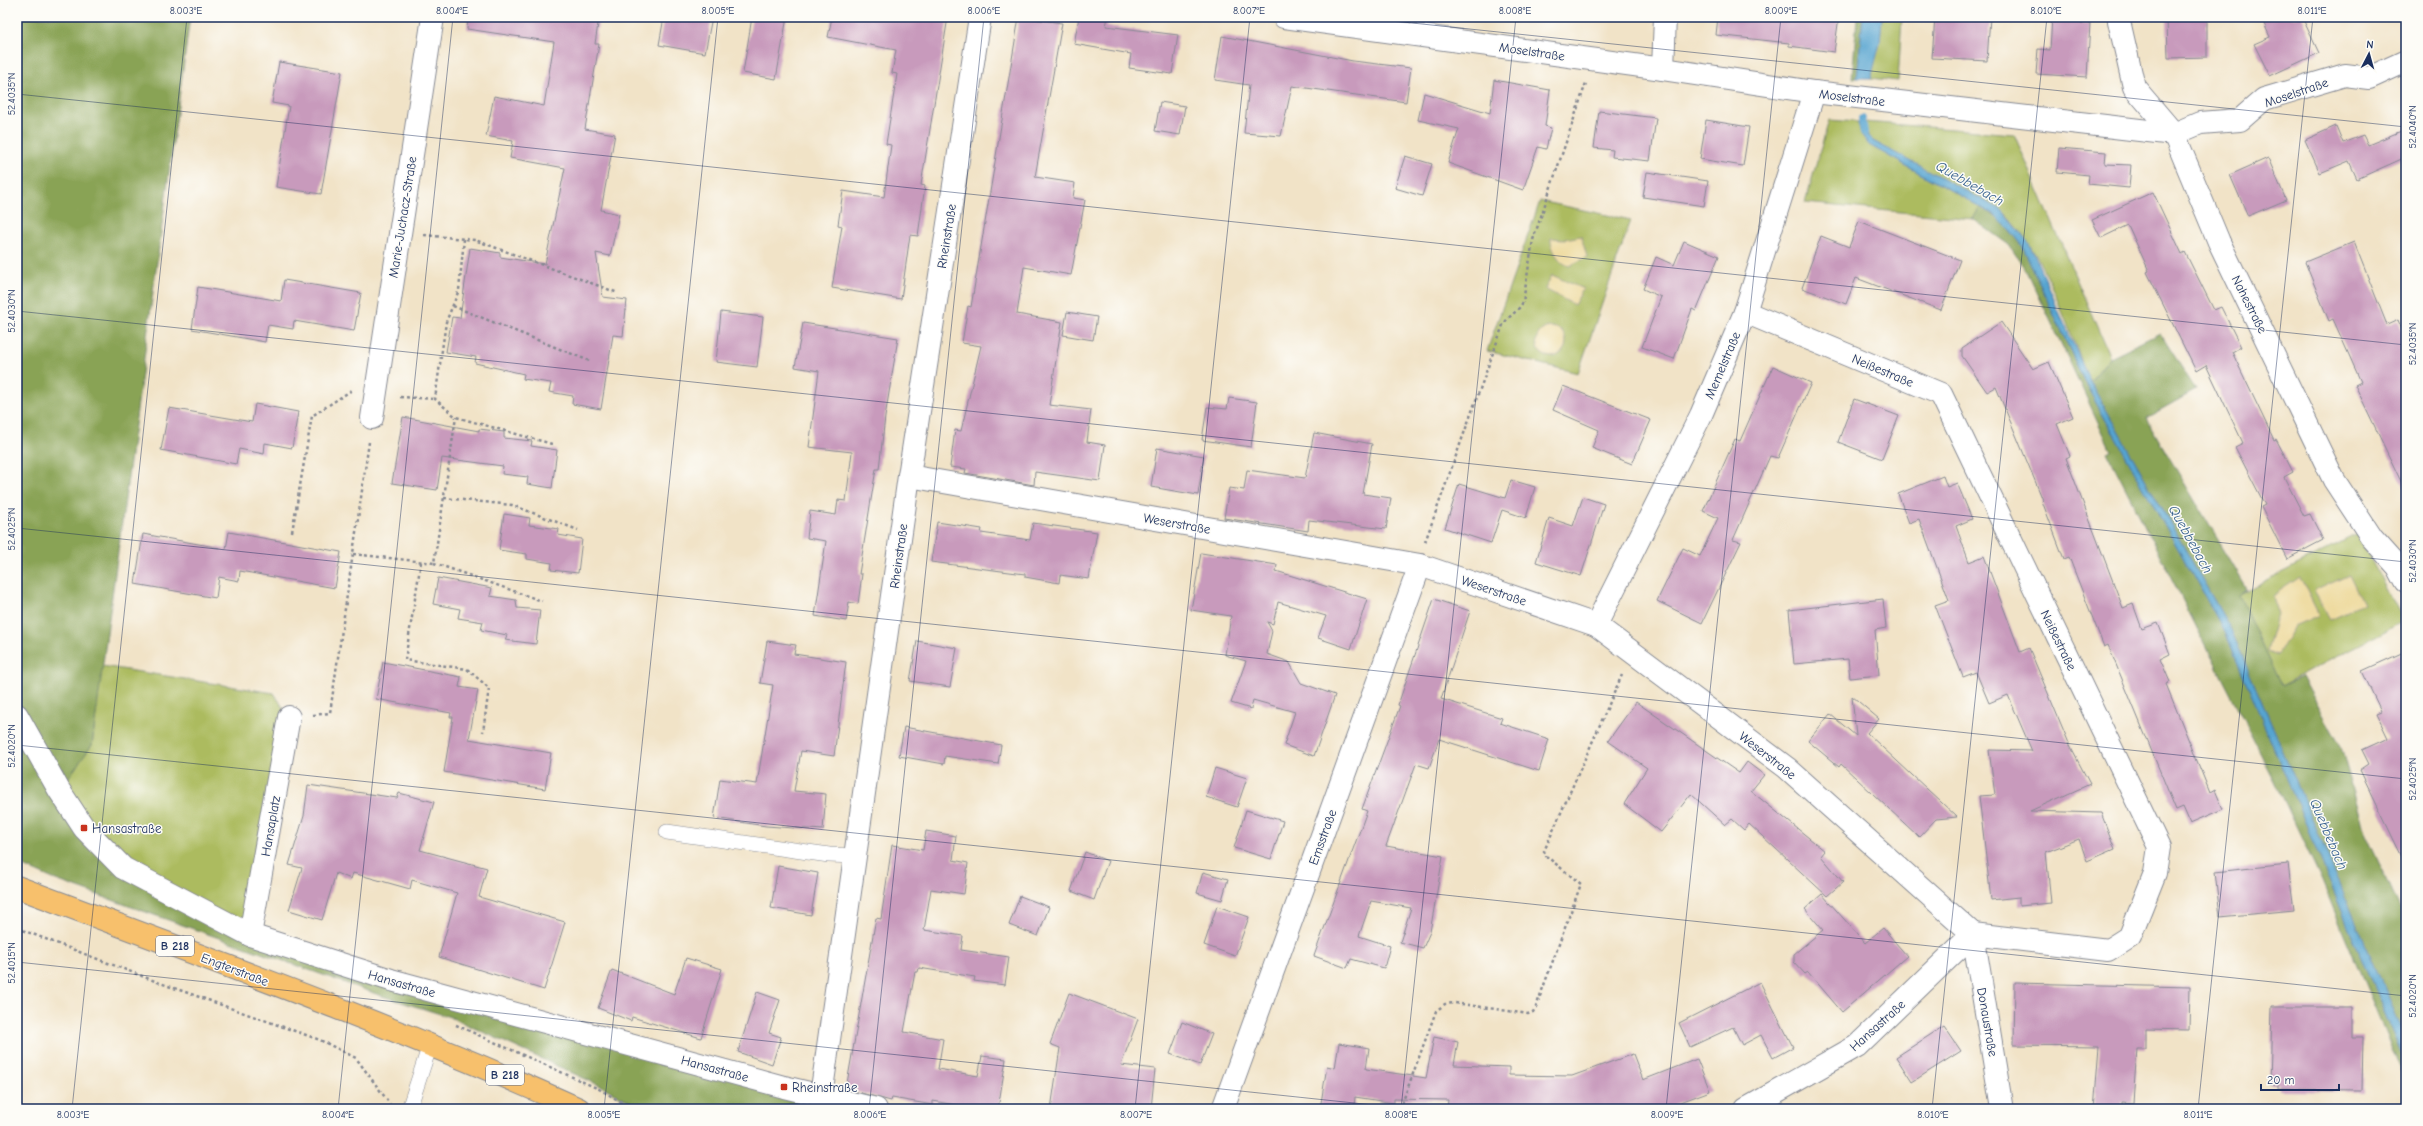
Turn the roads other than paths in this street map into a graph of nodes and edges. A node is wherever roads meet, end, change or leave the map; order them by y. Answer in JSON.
{"nodes":[{"id":1,"x":432,"y":17,"type":"edge"},
{"id":2,"x":980,"y":17,"type":"edge"},
{"id":3,"x":1284,"y":17,"type":"edge"},
{"id":4,"x":1665,"y":17,"type":"edge"},
{"id":5,"x":2120,"y":17,"type":"edge"},
{"id":6,"x":2406,"y":61,"type":"edge"},
{"id":7,"x":1663,"y":69,"type":"junction"},
{"id":8,"x":1814,"y":92,"type":"junction"},
{"id":9,"x":2174,"y":134,"type":"junction"},
{"id":10,"x":1745,"y":312,"type":"junction"},
{"id":11,"x":372,"y":418,"type":"road end"},
{"id":12,"x":909,"y":476,"type":"junction"},
{"id":13,"x":1420,"y":565,"type":"junction"},
{"id":14,"x":2406,"y":582,"type":"edge"},
{"id":15,"x":1596,"y":625,"type":"junction"},
{"id":16,"x":17,"y":715,"type":"edge"},
{"id":17,"x":289,"y":717,"type":"road end"},
{"id":18,"x":667,"y":832,"type":"dead end"},
{"id":19,"x":855,"y":856,"type":"junction"},
{"id":20,"x":17,"y":887,"type":"edge"},
{"id":21,"x":1973,"y":934,"type":"junction"},
{"id":22,"x":250,"y":935,"type":"junction"},
{"id":23,"x":430,"y":1045,"type":"junction"},
{"id":24,"x":821,"y":1096,"type":"junction"},
{"id":25,"x":409,"y":1109,"type":"edge"},
{"id":26,"x":579,"y":1109,"type":"edge"},
{"id":27,"x":876,"y":1109,"type":"edge"},
{"id":28,"x":1223,"y":1109,"type":"edge"},
{"id":29,"x":1746,"y":1109,"type":"edge"},
{"id":30,"x":2002,"y":1109,"type":"edge"}],
"edges":[{"from":1,"to":11,"type":"street","name":"Marie-Juchacz-Straße"},
{"from":2,"to":12,"type":"street","name":"Rheinstraße"},
{"from":3,"to":7,"type":"street","name":"Moselstraße"},
{"from":4,"to":7,"type":"street"},
{"from":5,"to":9,"type":"street","name":"Nahestraße"},
{"from":6,"to":9,"type":"street","name":"Moselstraße"},
{"from":7,"to":8,"type":"street","name":"Moselstraße"},
{"from":8,"to":9,"type":"street","name":"Moselstraße"},
{"from":8,"to":10,"type":"street","name":"Memelstraße"},
{"from":9,"to":14,"type":"street","name":"Nahestraße"},
{"from":10,"to":15,"type":"street","name":"Memelstraße"},
{"from":10,"to":21,"type":"street","name":"Neißestraße"},
{"from":12,"to":13,"type":"street","name":"Weserstraße"},
{"from":12,"to":19,"type":"street","name":"Rheinstraße"},
{"from":13,"to":15,"type":"street","name":"Weserstraße"},
{"from":13,"to":28,"type":"street","name":"Emsstraße"},
{"from":15,"to":21,"type":"street","name":"Weserstraße"},
{"from":16,"to":22,"type":"street","name":"Hansastraße"},
{"from":17,"to":22,"type":"street","name":"Hansaplatz"},
{"from":18,"to":19,"type":"lane"},
{"from":19,"to":24,"type":"street","name":"Rheinstraße"},
{"from":20,"to":23,"type":"main road","name":"Engterstraße","number":"B 218"},
{"from":21,"to":29,"type":"street","name":"Hansastraße"},
{"from":21,"to":30,"type":"street","name":"Donaustraße"},
{"from":22,"to":24,"type":"street","name":"Hansastraße"},
{"from":23,"to":25,"type":"lane"},
{"from":23,"to":26,"type":"main road","number":"B 218"},
{"from":24,"to":27,"type":"street","name":"Hansastraße"}]}
